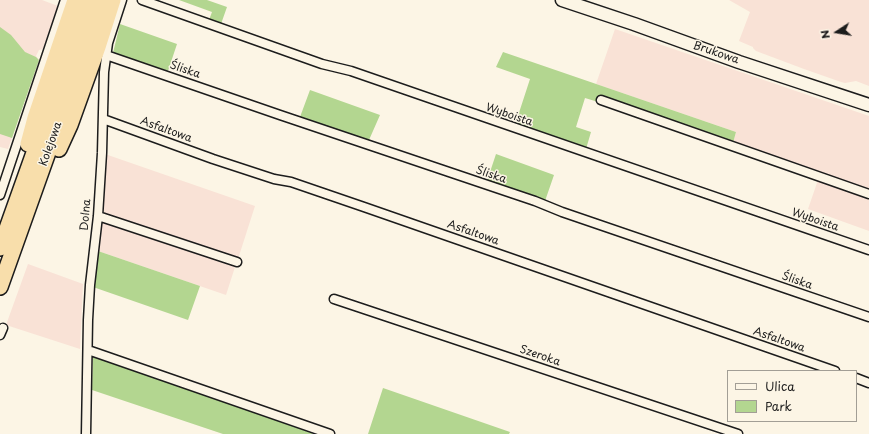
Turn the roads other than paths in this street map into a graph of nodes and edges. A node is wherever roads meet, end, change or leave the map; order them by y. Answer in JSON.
{"nodes":[{"id":1,"x":65,"y":0,"type":"edge"},
{"id":2,"x":75,"y":0,"type":"edge"},
{"id":3,"x":86,"y":0,"type":"edge"},
{"id":4,"x":100,"y":0,"type":"edge"},
{"id":5,"x":113,"y":0,"type":"edge"},
{"id":6,"x":122,"y":0,"type":"edge"},
{"id":7,"x":142,"y":0,"type":"edge"},
{"id":8,"x":562,"y":0,"type":"edge"},
{"id":9,"x":106,"y":55,"type":"junction"},
{"id":10,"x":601,"y":100,"type":"dead end"},
{"id":11,"x":869,"y":105,"type":"edge"},
{"id":12,"x":103,"y":119,"type":"junction"},
{"id":13,"x":869,"y":194,"type":"edge"},
{"id":14,"x":0,"y":195,"type":"edge"},
{"id":15,"x":31,"y":200,"type":"junction"},
{"id":16,"x":15,"y":207,"type":"junction"},
{"id":17,"x":98,"y":216,"type":"junction"},
{"id":18,"x":0,"y":248,"type":"edge"},
{"id":19,"x":869,"y":250,"type":"edge"},
{"id":20,"x":237,"y":262,"type":"dead end"},
{"id":21,"x":0,"y":287,"type":"edge"},
{"id":22,"x":334,"y":298,"type":"dead end"},
{"id":23,"x":869,"y":317,"type":"edge"},
{"id":24,"x":88,"y":350,"type":"junction"},
{"id":25,"x":832,"y":370,"type":"edge"},
{"id":26,"x":857,"y":378,"type":"edge"},
{"id":27,"x":869,"y":383,"type":"edge"},
{"id":28,"x":86,"y":434,"type":"edge"},
{"id":29,"x":330,"y":434,"type":"edge"},
{"id":30,"x":738,"y":434,"type":"edge"}],
"edges":[{"from":1,"to":14,"type":"street"},
{"from":2,"to":16,"type":"highway"},
{"from":3,"to":16,"type":"highway","name":"Kolejowa"},
{"from":4,"to":15,"type":"highway","name":"Kolejowa"},
{"from":5,"to":15,"type":"highway"},
{"from":6,"to":9,"type":"street","name":"Dolna"},
{"from":7,"to":19,"type":"street","name":"Wyboista"},
{"from":8,"to":11,"type":"street","name":"Brukowa"},
{"from":9,"to":12,"type":"street","name":"Dolna"},
{"from":9,"to":23,"type":"street","name":"Śliska"},
{"from":10,"to":13,"type":"street"},
{"from":12,"to":17,"type":"street","name":"Dolna"},
{"from":12,"to":25,"type":"street","name":"Asfaltowa"},
{"from":15,"to":21,"type":"highway","name":"Kolejowa"},
{"from":16,"to":18,"type":"highway","name":"Kolejowa"},
{"from":17,"to":20,"type":"street"},
{"from":17,"to":24,"type":"street","name":"Dolna"},
{"from":22,"to":30,"type":"street","name":"Szeroka"},
{"from":24,"to":28,"type":"street","name":"Dolna"},
{"from":24,"to":29,"type":"street"},
{"from":26,"to":27,"type":"street"}]}
